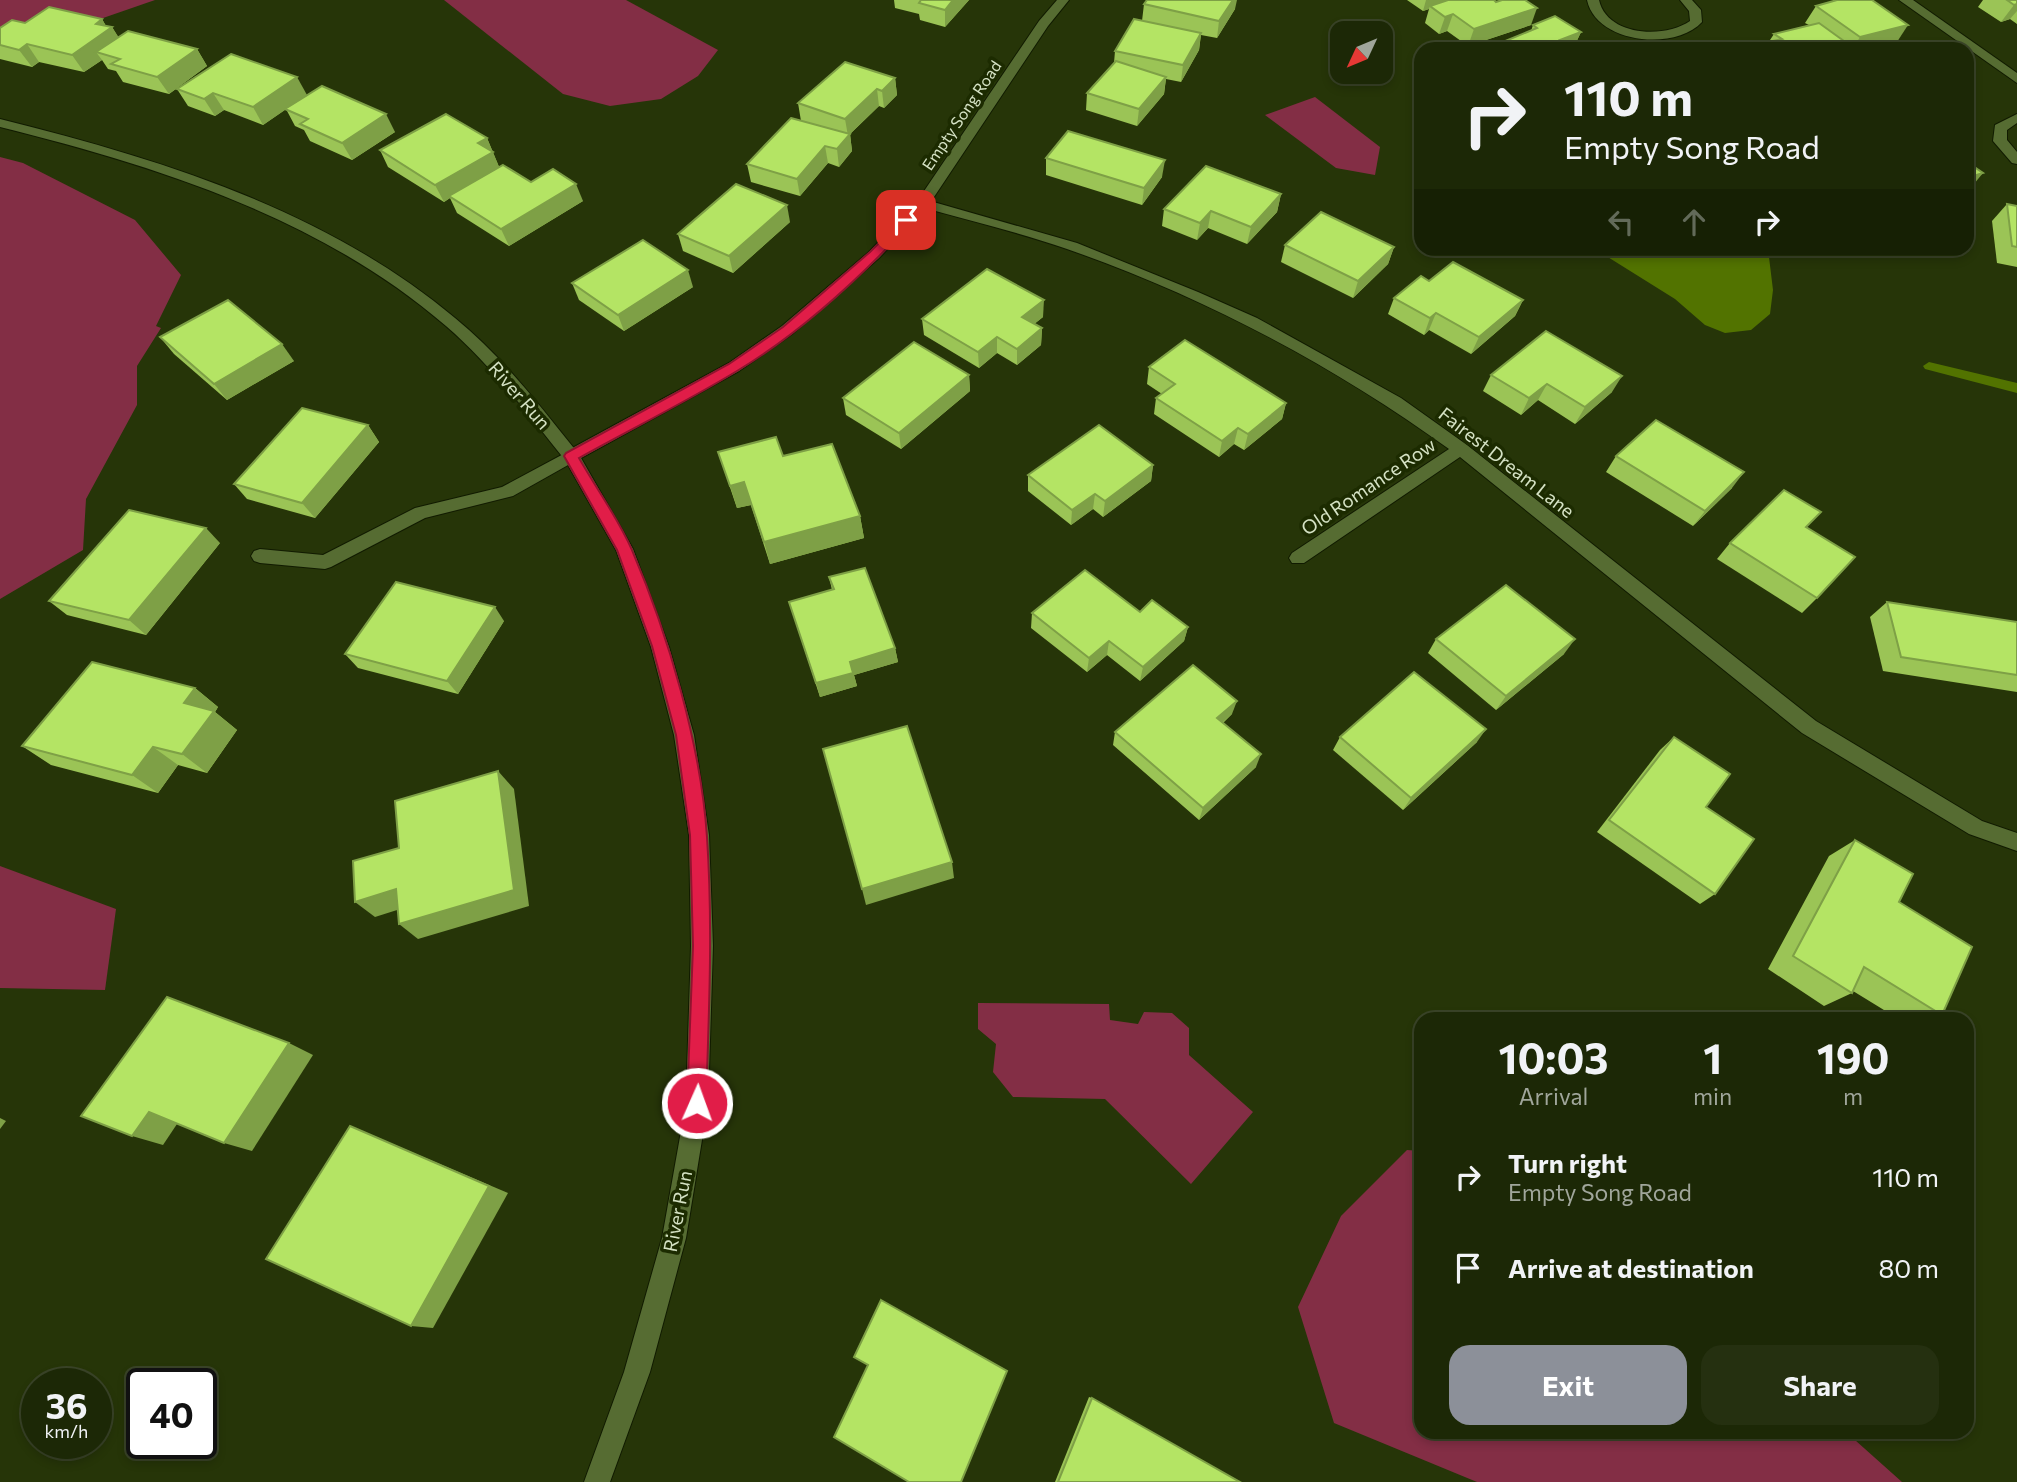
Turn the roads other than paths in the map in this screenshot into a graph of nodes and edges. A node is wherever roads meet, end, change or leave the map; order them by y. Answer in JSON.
{"nodes":[{"id":1,"x":1063,"y":0,"type":"edge"},
{"id":2,"x":1593,"y":0,"type":"edge"},
{"id":3,"x":1686,"y":0,"type":"edge"},
{"id":4,"x":1906,"y":0,"type":"edge"},
{"id":5,"x":1965,"y":42,"type":"edge"},
{"id":6,"x":1974,"y":48,"type":"edge"},
{"id":7,"x":2017,"y":79,"type":"edge"},
{"id":8,"x":2017,"y":118,"type":"edge"},
{"id":9,"x":0,"y":123,"type":"edge"},
{"id":10,"x":2017,"y":160,"type":"edge"},
{"id":11,"x":923,"y":203,"type":"junction"},
{"id":12,"x":1461,"y":449,"type":"junction"},
{"id":13,"x":571,"y":456,"type":"junction"},
{"id":14,"x":260,"y":556,"type":"dead end"},
{"id":15,"x":1298,"y":558,"type":"dead end"},
{"id":16,"x":2017,"y":842,"type":"edge"},
{"id":17,"x":597,"y":1482,"type":"edge"}],
"edges":[{"from":1,"to":11,"type":"street","name":"Empty Song Road"},
{"from":2,"to":3,"type":"street"},
{"from":4,"to":5,"type":"street"},
{"from":6,"to":7,"type":"street"},
{"from":8,"to":10,"type":"street"},
{"from":9,"to":13,"type":"street","name":"River Run"},
{"from":11,"to":12,"type":"street","name":"Fairest Dream Lane"},
{"from":11,"to":13,"type":"street","name":"Empty Song Road"},
{"from":12,"to":15,"type":"street","name":"Old Romance Row"},
{"from":12,"to":16,"type":"street","name":"Fairest Dream Lane"},
{"from":13,"to":14,"type":"street"},
{"from":13,"to":17,"type":"street","name":"River Run"}]}
